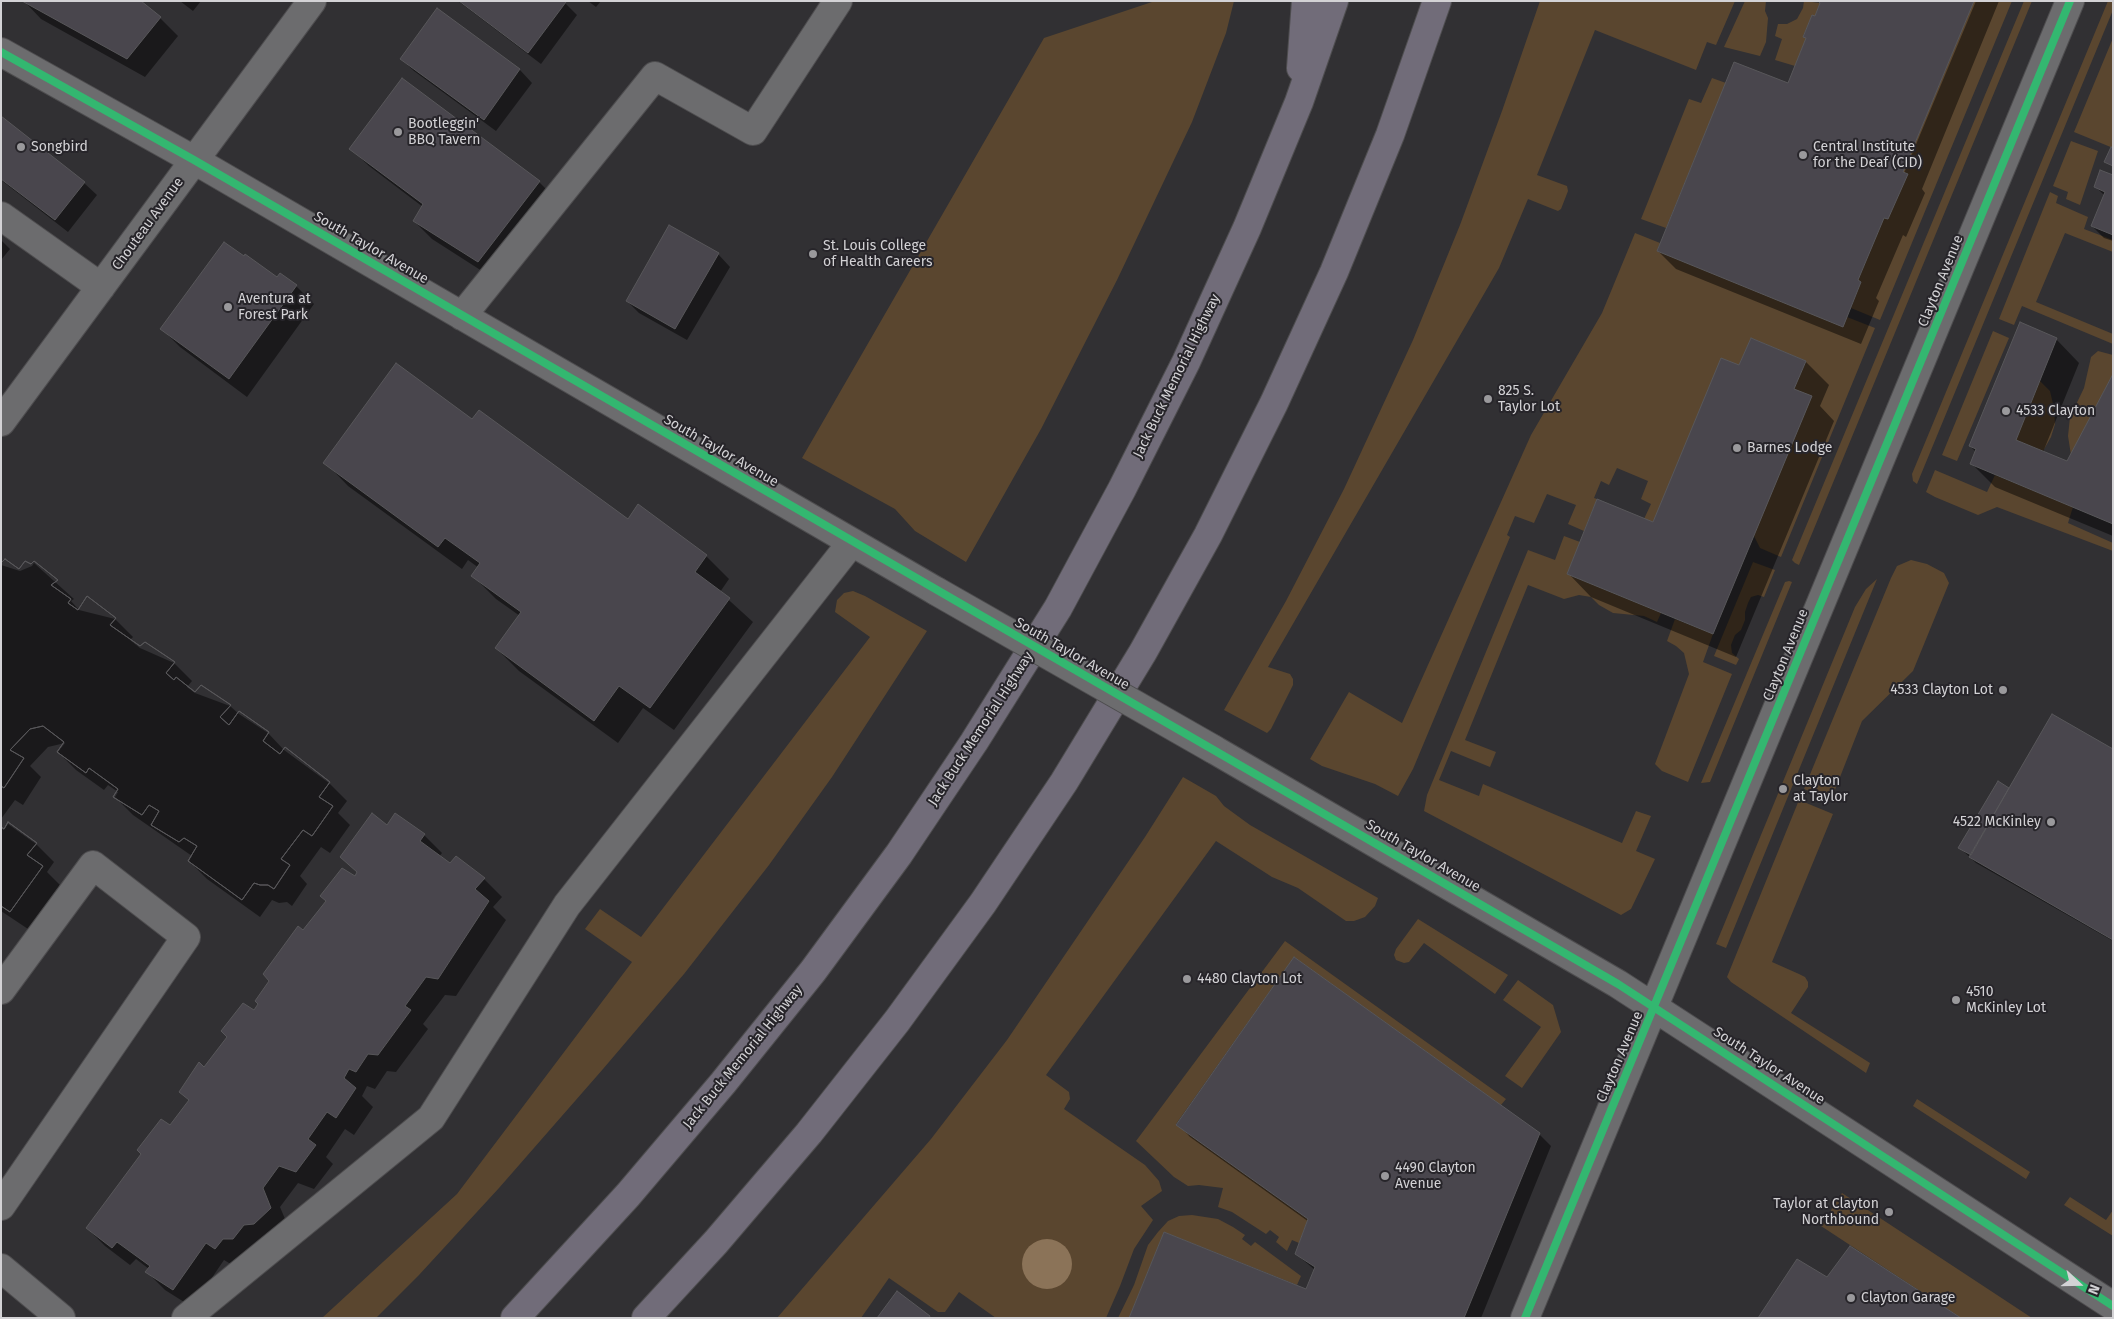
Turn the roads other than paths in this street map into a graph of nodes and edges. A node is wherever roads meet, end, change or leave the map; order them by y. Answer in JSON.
{"nodes":[{"id":1,"x":312,"y":1,"type":"edge"},
{"id":2,"x":838,"y":1,"type":"edge"},
{"id":3,"x":1306,"y":1,"type":"edge"},
{"id":4,"x":1334,"y":1,"type":"edge"},
{"id":5,"x":1437,"y":1,"type":"edge"},
{"id":6,"x":2070,"y":1,"type":"edge"},
{"id":7,"x":1,"y":52,"type":"edge"},
{"id":8,"x":1299,"y":102,"type":"junction"},
{"id":9,"x":194,"y":160,"type":"junction"},
{"id":10,"x":1,"y":216,"type":"edge"},
{"id":11,"x":101,"y":286,"type":"junction"},
{"id":12,"x":462,"y":316,"type":"junction"},
{"id":13,"x":1,"y":422,"type":"edge"},
{"id":14,"x":852,"y":542,"type":"junction"},
{"id":15,"x":1,"y":990,"type":"edge"},
{"id":16,"x":1654,"y":1007,"type":"junction"},
{"id":17,"x":1,"y":1206,"type":"edge"},
{"id":18,"x":1,"y":1268,"type":"edge"},
{"id":19,"x":2113,"y":1306,"type":"edge"},
{"id":20,"x":523,"y":1309,"type":"edge"},
{"id":21,"x":61,"y":1318,"type":"edge"},
{"id":22,"x":186,"y":1318,"type":"edge"},
{"id":23,"x":504,"y":1318,"type":"edge"},
{"id":24,"x":646,"y":1318,"type":"edge"},
{"id":25,"x":1525,"y":1318,"type":"edge"}],
"edges":[{"from":1,"to":9,"type":"street","name":"Chouteau Avenue"},
{"from":2,"to":12,"type":"street"},
{"from":3,"to":8,"type":"highway"},
{"from":4,"to":8,"type":"highway","name":"Jack Buck Memorial Highway"},
{"from":5,"to":24,"type":"highway"},
{"from":6,"to":16,"type":"street","name":"Clayton Avenue"},
{"from":7,"to":9,"type":"street","name":"South Taylor Avenue"},
{"from":8,"to":20,"type":"highway","name":"Jack Buck Memorial Highway"},
{"from":9,"to":11,"type":"street","name":"Chouteau Avenue"},
{"from":9,"to":12,"type":"street","name":"South Taylor Avenue"},
{"from":10,"to":11,"type":"street"},
{"from":11,"to":13,"type":"street","name":"Chouteau Avenue"},
{"from":12,"to":14,"type":"street","name":"South Taylor Avenue"},
{"from":14,"to":16,"type":"street","name":"South Taylor Avenue","bridge":true},
{"from":14,"to":22,"type":"street"},
{"from":15,"to":17,"type":"street"},
{"from":16,"to":19,"type":"street","name":"South Taylor Avenue"},
{"from":16,"to":25,"type":"street","name":"Clayton Avenue"},
{"from":18,"to":21,"type":"street"},
{"from":20,"to":23,"type":"highway","name":"Jack Buck Memorial Highway"}]}
